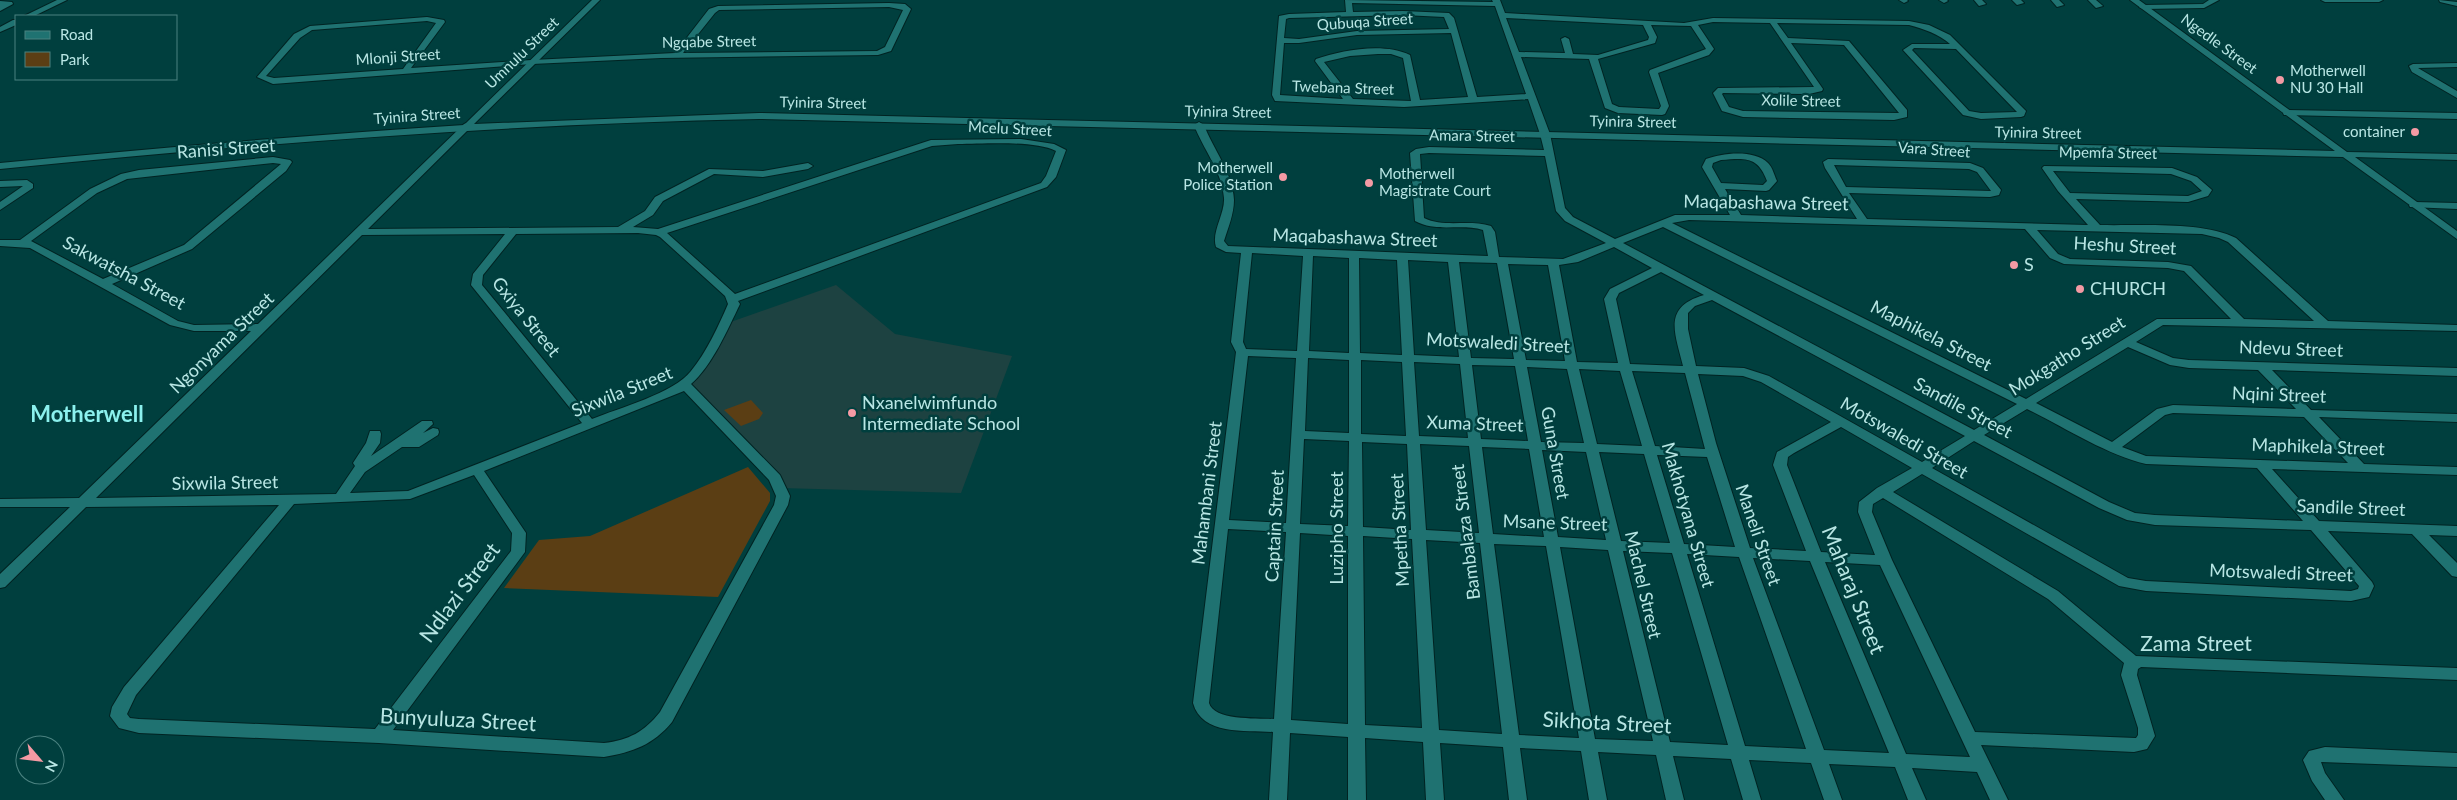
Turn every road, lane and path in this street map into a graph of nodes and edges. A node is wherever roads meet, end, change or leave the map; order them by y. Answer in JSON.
{"nodes":[{"id":1,"x":63,"y":0,"type":"edge"},
{"id":2,"x":596,"y":0,"type":"edge"},
{"id":3,"x":2092,"y":0,"type":"edge"},
{"id":4,"x":2134,"y":0,"type":"edge"},
{"id":5,"x":2214,"y":0,"type":"edge"},
{"id":6,"x":2325,"y":0,"type":"edge"},
{"id":7,"x":2380,"y":0,"type":"edge"},
{"id":8,"x":2443,"y":0,"type":"edge"},
{"id":9,"x":1497,"y":2,"type":"edge"},
{"id":10,"x":0,"y":3,"type":"edge"},
{"id":11,"x":2457,"y":4,"type":"edge"},
{"id":12,"x":2099,"y":6,"type":"dead end"},
{"id":13,"x":2143,"y":7,"type":"junction"},
{"id":14,"x":0,"y":9,"type":"edge"},
{"id":15,"x":1842,"y":12,"type":"dead end"},
{"id":16,"x":30,"y":15,"type":"edge"},
{"id":17,"x":1501,"y":15,"type":"junction"},
{"id":18,"x":1772,"y":21,"type":"junction"},
{"id":19,"x":15,"y":22,"type":"edge"},
{"id":20,"x":1352,"y":22,"type":"junction"},
{"id":21,"x":1850,"y":22,"type":"junction"},
{"id":22,"x":1646,"y":24,"type":"junction"},
{"id":23,"x":1694,"y":24,"type":"junction"},
{"id":24,"x":0,"y":30,"type":"edge"},
{"id":25,"x":1453,"y":31,"type":"junction"},
{"id":26,"x":1565,"y":39,"type":"dead end"},
{"id":27,"x":1280,"y":40,"type":"junction"},
{"id":28,"x":1786,"y":40,"type":"junction"},
{"id":29,"x":1958,"y":47,"type":"junction"},
{"id":30,"x":1516,"y":54,"type":"junction"},
{"id":31,"x":677,"y":56,"type":"junction"},
{"id":32,"x":1570,"y":56,"type":"junction"},
{"id":33,"x":1593,"y":58,"type":"junction"},
{"id":34,"x":532,"y":62,"type":"junction"},
{"id":35,"x":2457,"y":65,"type":"edge"},
{"id":36,"x":406,"y":70,"type":"junction"},
{"id":37,"x":2457,"y":95,"type":"edge"},
{"id":38,"x":1532,"y":96,"type":"junction"},
{"id":39,"x":1473,"y":98,"type":"junction"},
{"id":40,"x":1351,"y":103,"type":"junction"},
{"id":41,"x":1416,"y":103,"type":"junction"},
{"id":42,"x":2287,"y":113,"type":"junction"},
{"id":43,"x":2457,"y":116,"type":"edge"},
{"id":44,"x":467,"y":126,"type":"junction"},
{"id":45,"x":1199,"y":126,"type":"junction"},
{"id":46,"x":1545,"y":134,"type":"junction"},
{"id":47,"x":1549,"y":153,"type":"junction"},
{"id":48,"x":2344,"y":154,"type":"junction"},
{"id":49,"x":2457,"y":156,"type":"edge"},
{"id":50,"x":0,"y":166,"type":"edge"},
{"id":51,"x":808,"y":166,"type":"dead end"},
{"id":52,"x":0,"y":184,"type":"edge"},
{"id":53,"x":1719,"y":186,"type":"junction"},
{"id":54,"x":1844,"y":190,"type":"junction"},
{"id":55,"x":2069,"y":196,"type":"junction"},
{"id":56,"x":2414,"y":205,"type":"junction"},
{"id":57,"x":2457,"y":206,"type":"edge"},
{"id":58,"x":0,"y":207,"type":"edge"},
{"id":59,"x":1736,"y":218,"type":"junction"},
{"id":60,"x":1864,"y":222,"type":"junction"},
{"id":61,"x":1664,"y":223,"type":"junction"},
{"id":62,"x":2029,"y":227,"type":"junction"},
{"id":63,"x":2098,"y":229,"type":"junction"},
{"id":64,"x":514,"y":230,"type":"junction"},
{"id":65,"x":620,"y":230,"type":"junction"},
{"id":66,"x":359,"y":232,"type":"junction"},
{"id":67,"x":659,"y":232,"type":"junction"},
{"id":68,"x":2457,"y":236,"type":"edge"},
{"id":69,"x":0,"y":243,"type":"edge"},
{"id":70,"x":22,"y":243,"type":"junction"},
{"id":71,"x":1613,"y":243,"type":"junction"},
{"id":72,"x":1247,"y":251,"type":"junction"},
{"id":73,"x":1308,"y":254,"type":"junction"},
{"id":74,"x":1354,"y":256,"type":"junction"},
{"id":75,"x":1402,"y":257,"type":"junction"},
{"id":76,"x":1453,"y":259,"type":"junction"},
{"id":77,"x":1498,"y":261,"type":"junction"},
{"id":78,"x":1553,"y":262,"type":"junction"},
{"id":79,"x":1661,"y":268,"type":"junction"},
{"id":80,"x":102,"y":284,"type":"junction"},
{"id":81,"x":1714,"y":296,"type":"junction"},
{"id":82,"x":733,"y":300,"type":"junction"},
{"id":83,"x":2239,"y":321,"type":"junction"},
{"id":84,"x":2324,"y":324,"type":"junction"},
{"id":85,"x":262,"y":327,"type":"junction"},
{"id":86,"x":2457,"y":328,"type":"edge"},
{"id":87,"x":2128,"y":342,"type":"junction"},
{"id":88,"x":1242,"y":352,"type":"junction"},
{"id":89,"x":1302,"y":353,"type":"junction"},
{"id":90,"x":1354,"y":356,"type":"junction"},
{"id":91,"x":1408,"y":358,"type":"junction"},
{"id":92,"x":1465,"y":360,"type":"junction"},
{"id":93,"x":1519,"y":363,"type":"junction"},
{"id":94,"x":1572,"y":366,"type":"junction"},
{"id":95,"x":2261,"y":366,"type":"junction"},
{"id":96,"x":1626,"y":367,"type":"junction"},
{"id":97,"x":1690,"y":370,"type":"junction"},
{"id":98,"x":2457,"y":372,"type":"edge"},
{"id":99,"x":686,"y":385,"type":"junction"},
{"id":100,"x":2024,"y":404,"type":"junction"},
{"id":101,"x":2307,"y":414,"type":"junction"},
{"id":102,"x":2457,"y":418,"type":"edge"},
{"id":103,"x":1839,"y":423,"type":"junction"},
{"id":104,"x":590,"y":425,"type":"junction"},
{"id":105,"x":430,"y":428,"type":"dead end"},
{"id":106,"x":375,"y":434,"type":"dead end"},
{"id":107,"x":1298,"y":434,"type":"junction"},
{"id":108,"x":1975,"y":435,"type":"junction"},
{"id":109,"x":1355,"y":437,"type":"junction"},
{"id":110,"x":1413,"y":440,"type":"junction"},
{"id":111,"x":1474,"y":442,"type":"junction"},
{"id":112,"x":1534,"y":445,"type":"junction"},
{"id":113,"x":1592,"y":448,"type":"junction"},
{"id":114,"x":2112,"y":448,"type":"junction"},
{"id":115,"x":1650,"y":451,"type":"junction"},
{"id":116,"x":1711,"y":453,"type":"junction"},
{"id":117,"x":2260,"y":463,"type":"junction"},
{"id":118,"x":2360,"y":467,"type":"junction"},
{"id":119,"x":363,"y":468,"type":"junction"},
{"id":120,"x":1920,"y":468,"type":"junction"},
{"id":121,"x":477,"y":470,"type":"junction"},
{"id":122,"x":2456,"y":472,"type":"edge"},
{"id":123,"x":1882,"y":491,"type":"junction"},
{"id":124,"x":340,"y":498,"type":"junction"},
{"id":125,"x":290,"y":500,"type":"junction"},
{"id":126,"x":83,"y":502,"type":"junction"},
{"id":127,"x":0,"y":503,"type":"edge"},
{"id":128,"x":1223,"y":524,"type":"junction"},
{"id":129,"x":2315,"y":526,"type":"junction"},
{"id":130,"x":1293,"y":527,"type":"junction"},
{"id":131,"x":1356,"y":530,"type":"junction"},
{"id":132,"x":2416,"y":530,"type":"junction"},
{"id":133,"x":2457,"y":531,"type":"edge"},
{"id":134,"x":1419,"y":534,"type":"junction"},
{"id":135,"x":1486,"y":539,"type":"junction"},
{"id":136,"x":1552,"y":541,"type":"junction"},
{"id":137,"x":1614,"y":544,"type":"junction"},
{"id":138,"x":1678,"y":547,"type":"junction"},
{"id":139,"x":1743,"y":552,"type":"junction"},
{"id":140,"x":1815,"y":556,"type":"junction"},
{"id":141,"x":1885,"y":560,"type":"junction"},
{"id":142,"x":2457,"y":572,"type":"edge"},
{"id":143,"x":0,"y":584,"type":"edge"},
{"id":144,"x":2134,"y":663,"type":"junction"},
{"id":145,"x":2457,"y":674,"type":"edge"},
{"id":146,"x":1228,"y":722,"type":"joint"},
{"id":147,"x":1283,"y":726,"type":"junction"},
{"id":148,"x":1356,"y":730,"type":"junction"},
{"id":149,"x":378,"y":736,"type":"junction"},
{"id":150,"x":1430,"y":736,"type":"junction"},
{"id":151,"x":1970,"y":738,"type":"junction"},
{"id":152,"x":1511,"y":741,"type":"junction"},
{"id":153,"x":1588,"y":744,"type":"junction"},
{"id":154,"x":1663,"y":748,"type":"junction"},
{"id":155,"x":1738,"y":753,"type":"junction"},
{"id":156,"x":1818,"y":757,"type":"junction"},
{"id":157,"x":2457,"y":760,"type":"edge"},
{"id":158,"x":1901,"y":761,"type":"junction"},
{"id":159,"x":1983,"y":765,"type":"junction"},
{"id":160,"x":1278,"y":800,"type":"edge"},
{"id":161,"x":1357,"y":800,"type":"edge"},
{"id":162,"x":1435,"y":800,"type":"edge"},
{"id":163,"x":1518,"y":800,"type":"edge"},
{"id":164,"x":1598,"y":800,"type":"edge"},
{"id":165,"x":1675,"y":800,"type":"edge"},
{"id":166,"x":1752,"y":800,"type":"edge"},
{"id":167,"x":1833,"y":800,"type":"edge"},
{"id":168,"x":1917,"y":800,"type":"edge"},
{"id":169,"x":1999,"y":800,"type":"edge"},
{"id":170,"x":2335,"y":800,"type":"edge"}],
"edges":[{"from":1,"to":16,"type":"street"},
{"from":2,"to":34,"type":"street","name":"Umnulu Street"},
{"from":3,"to":12,"type":"street"},
{"from":4,"to":13,"type":"street","name":"Ngedle Street"},
{"from":5,"to":13,"type":"street"},
{"from":6,"to":7,"type":"street"},
{"from":8,"to":11,"type":"street"},
{"from":9,"to":17,"type":"street","name":"Sandile Street"},
{"from":9,"to":20,"type":"street"},
{"from":10,"to":14,"type":"street"},
{"from":13,"to":42,"type":"street","name":"Ngedle Street"},
{"from":15,"to":21,"type":"street"},
{"from":17,"to":22,"type":"street"},
{"from":17,"to":30,"type":"street","name":"Sandile Street"},
{"from":18,"to":21,"type":"street"},
{"from":18,"to":23,"type":"street"},
{"from":18,"to":28,"type":"street","name":"Xolile Street"},
{"from":19,"to":24,"type":"street"},
{"from":20,"to":25,"type":"street","name":"Qubuqa Street"},
{"from":20,"to":25,"type":"street","name":"Twebana Street"},
{"from":20,"to":27,"type":"street","name":"Qubuqa Street"},
{"from":20,"to":27,"type":"street","name":"Twebana Street"},
{"from":21,"to":29,"type":"street"},
{"from":22,"to":23,"type":"street"},
{"from":22,"to":33,"type":"street"},
{"from":23,"to":33,"type":"street"},
{"from":25,"to":39,"type":"street","name":"Twebana Street"},
{"from":26,"to":32,"type":"street"},
{"from":27,"to":40,"type":"street","name":"Twebana Street"},
{"from":28,"to":28,"type":"street","name":"Xolile Street"},
{"from":29,"to":29,"type":"street"},
{"from":30,"to":32,"type":"street"},
{"from":30,"to":38,"type":"street","name":"Sandile Street"},
{"from":31,"to":31,"type":"street","name":"Ngqabe Street"},
{"from":31,"to":34,"type":"street","name":"Ngqabe Street"},
{"from":32,"to":33,"type":"street"},
{"from":34,"to":36,"type":"street","name":"Mlonji Street"},
{"from":34,"to":44,"type":"street","name":"Umnulu Street"},
{"from":35,"to":37,"type":"street"},
{"from":36,"to":36,"type":"street","name":"Mlonji Street"},
{"from":38,"to":39,"type":"street","name":"Twebana Street"},
{"from":38,"to":46,"type":"street","name":"Sandile Street"},
{"from":39,"to":41,"type":"street","name":"Twebana Street"},
{"from":40,"to":41,"type":"street","name":"Twebana Street"},
{"from":40,"to":41,"type":"street"},
{"from":42,"to":43,"type":"street"},
{"from":42,"to":48,"type":"street","name":"Ngedle Street"},
{"from":44,"to":45,"type":"street","name":"Tyinira Street"},
{"from":44,"to":50,"type":"street","name":"Tyinira Street"},
{"from":44,"to":66,"type":"street","name":"Ngonyama Street"},
{"from":45,"to":46,"type":"street","name":"Tyinira Street"},
{"from":45,"to":72,"type":"street","name":"Maqabashawa Street"},
{"from":46,"to":47,"type":"street","name":"Sandile Street"},
{"from":46,"to":48,"type":"street","name":"Tyinira Street"},
{"from":47,"to":71,"type":"street","name":"Sandile Street"},
{"from":47,"to":77,"type":"street","name":"Amara Street"},
{"from":48,"to":49,"type":"street","name":"Tyinira Street"},
{"from":48,"to":56,"type":"street","name":"Ngedle Street"},
{"from":51,"to":65,"type":"street"},
{"from":52,"to":58,"type":"street"},
{"from":53,"to":53,"type":"street"},
{"from":53,"to":59,"type":"street"},
{"from":54,"to":54,"type":"street","name":"Vara Street"},
{"from":54,"to":60,"type":"street","name":"Vara Street"},
{"from":55,"to":55,"type":"street","name":"Mpemfa Street"},
{"from":55,"to":63,"type":"street","name":"Mpemfa Street"},
{"from":56,"to":57,"type":"street"},
{"from":56,"to":68,"type":"street","name":"Ngedle Street"},
{"from":59,"to":60,"type":"street","name":"Maqabashawa Street"},
{"from":59,"to":61,"type":"street","name":"Maqabashawa Street"},
{"from":60,"to":62,"type":"street","name":"Maqabashawa Street"},
{"from":61,"to":71,"type":"street","name":"Maqabashawa Street"},
{"from":61,"to":100,"type":"street","name":"Maphikela Street"},
{"from":62,"to":63,"type":"street","name":"Maqabashawa Street"},
{"from":62,"to":83,"type":"street","name":"Heshu Street"},
{"from":63,"to":84,"type":"street","name":"Maqabashawa Street"},
{"from":64,"to":65,"type":"street"},
{"from":64,"to":66,"type":"street"},
{"from":64,"to":104,"type":"street","name":"Gxiya Street"},
{"from":65,"to":67,"type":"street"},
{"from":66,"to":85,"type":"street","name":"Ngonyama Street"},
{"from":67,"to":82,"type":"street"},
{"from":67,"to":82,"type":"street","name":"Mcelu Street"},
{"from":69,"to":70,"type":"street","name":"Sakwatsha Street"},
{"from":70,"to":80,"type":"street","name":"Sakwatsha Street"},
{"from":70,"to":80,"type":"street","name":"Ranisi Street"},
{"from":71,"to":78,"type":"street","name":"Maqabashawa Street"},
{"from":71,"to":79,"type":"street","name":"Sandile Street"},
{"from":72,"to":73,"type":"street","name":"Maqabashawa Street"},
{"from":72,"to":88,"type":"street","name":"Mahambani Street"},
{"from":73,"to":74,"type":"street","name":"Maqabashawa Street"},
{"from":73,"to":89,"type":"street","name":"Captain Street"},
{"from":74,"to":75,"type":"street","name":"Maqabashawa Street"},
{"from":74,"to":90,"type":"street","name":"Luzipho Street"},
{"from":75,"to":76,"type":"street","name":"Maqabashawa Street"},
{"from":75,"to":91,"type":"street","name":"Mpetha Street"},
{"from":76,"to":77,"type":"street","name":"Maqabashawa Street"},
{"from":76,"to":92,"type":"street","name":"Bambalaza Street"},
{"from":77,"to":78,"type":"street","name":"Maqabashawa Street"},
{"from":77,"to":93,"type":"street","name":"Guna Street"},
{"from":78,"to":94,"type":"street","name":"Machel Street"},
{"from":79,"to":81,"type":"street","name":"Sandile Street"},
{"from":79,"to":96,"type":"street","name":"Makhotyana Street"},
{"from":80,"to":85,"type":"street","name":"Sakwatsha Street"},
{"from":81,"to":97,"type":"street","name":"Maneli Street"},
{"from":81,"to":108,"type":"street","name":"Sandile Street"},
{"from":82,"to":99,"type":"street","name":"Sixwila Street"},
{"from":83,"to":84,"type":"street","name":"Mokgatho Street"},
{"from":83,"to":87,"type":"street","name":"Mokgatho Street"},
{"from":84,"to":86,"type":"street","name":"Mokgatho Street"},
{"from":85,"to":126,"type":"street","name":"Ngonyama Street"},
{"from":87,"to":95,"type":"street","name":"Ndevu Street"},
{"from":87,"to":100,"type":"street","name":"Mokgatho Street"},
{"from":88,"to":89,"type":"street","name":"Motswaledi Street"},
{"from":88,"to":128,"type":"street","name":"Mahambani Street"},
{"from":89,"to":90,"type":"street","name":"Motswaledi Street"},
{"from":89,"to":107,"type":"street","name":"Captain Street"},
{"from":90,"to":91,"type":"street","name":"Motswaledi Street"},
{"from":90,"to":109,"type":"street","name":"Luzipho Street"},
{"from":91,"to":92,"type":"street","name":"Motswaledi Street"},
{"from":91,"to":110,"type":"street","name":"Mpetha Street"},
{"from":92,"to":93,"type":"street","name":"Motswaledi Street"},
{"from":92,"to":111,"type":"street","name":"Bambalaza Street"},
{"from":93,"to":94,"type":"street","name":"Motswaledi Street"},
{"from":93,"to":112,"type":"street","name":"Guna Street"},
{"from":94,"to":96,"type":"street","name":"Motswaledi Street"},
{"from":94,"to":113,"type":"street","name":"Machel Street"},
{"from":95,"to":98,"type":"street","name":"Ndevu Street"},
{"from":95,"to":101,"type":"street"},
{"from":96,"to":97,"type":"street","name":"Motswaledi Street"},
{"from":96,"to":115,"type":"street","name":"Makhotyana Street"},
{"from":97,"to":103,"type":"street","name":"Motswaledi Street"},
{"from":97,"to":116,"type":"street","name":"Maneli Street"},
{"from":99,"to":104,"type":"street","name":"Sixwila Street"},
{"from":99,"to":149,"type":"street","name":"Bunyuluza Street"},
{"from":100,"to":108,"type":"street","name":"Mokgatho Street"},
{"from":100,"to":114,"type":"street","name":"Maphikela Street"},
{"from":101,"to":102,"type":"street","name":"Nqini Street"},
{"from":101,"to":114,"type":"street","name":"Nqini Street"},
{"from":101,"to":118,"type":"street"},
{"from":103,"to":120,"type":"street","name":"Motswaledi Street"},
{"from":103,"to":140,"type":"street","name":"Maharaj Street"},
{"from":104,"to":121,"type":"street","name":"Sixwila Street"},
{"from":105,"to":119,"type":"street"},
{"from":106,"to":119,"type":"street"},
{"from":107,"to":109,"type":"street","name":"Xuma Street"},
{"from":107,"to":130,"type":"street","name":"Captain Street"},
{"from":108,"to":120,"type":"street","name":"Mokgatho Street"},
{"from":108,"to":129,"type":"street","name":"Sandile Street"},
{"from":109,"to":110,"type":"street","name":"Xuma Street"},
{"from":109,"to":131,"type":"street","name":"Luzipho Street"},
{"from":110,"to":111,"type":"street","name":"Xuma Street"},
{"from":110,"to":134,"type":"street","name":"Mpetha Street"},
{"from":111,"to":112,"type":"street","name":"Xuma Street"},
{"from":111,"to":135,"type":"street","name":"Bambalaza Street"},
{"from":112,"to":113,"type":"street","name":"Xuma Street"},
{"from":112,"to":136,"type":"street","name":"Guna Street"},
{"from":113,"to":115,"type":"street","name":"Xuma Street"},
{"from":113,"to":137,"type":"street","name":"Machel Street"},
{"from":114,"to":117,"type":"street","name":"Maphikela Street"},
{"from":115,"to":116,"type":"street","name":"Xuma Street"},
{"from":115,"to":138,"type":"street","name":"Makhotyana Street"},
{"from":116,"to":139,"type":"street","name":"Maneli Street"},
{"from":117,"to":118,"type":"street","name":"Maphikela Street"},
{"from":117,"to":129,"type":"street","name":"Motswaledi Street"},
{"from":118,"to":122,"type":"street","name":"Maphikela Street"},
{"from":119,"to":124,"type":"street"},
{"from":120,"to":123,"type":"street","name":"Mokgatho Street"},
{"from":120,"to":129,"type":"street","name":"Motswaledi Street"},
{"from":121,"to":124,"type":"street","name":"Sixwila Street"},
{"from":121,"to":149,"type":"street","name":"Ndlazi Street"},
{"from":123,"to":141,"type":"street","name":"Mokgatho Street"},
{"from":123,"to":144,"type":"street"},
{"from":124,"to":125,"type":"street","name":"Sixwila Street"},
{"from":125,"to":126,"type":"street","name":"Sixwila Street"},
{"from":125,"to":149,"type":"street","name":"Bunyuluza Street"},
{"from":126,"to":127,"type":"street"},
{"from":126,"to":143,"type":"street","name":"Ngonyama Street"},
{"from":128,"to":130,"type":"street","name":"Msane Street"},
{"from":128,"to":146,"type":"street","name":"Mahambani Street"},
{"from":129,"to":132,"type":"street","name":"Sandile Street"},
{"from":130,"to":131,"type":"street","name":"Msane Street"},
{"from":130,"to":147,"type":"street","name":"Captain Street"},
{"from":131,"to":134,"type":"street","name":"Msane Street"},
{"from":131,"to":148,"type":"street","name":"Luzipho Street"},
{"from":132,"to":133,"type":"street","name":"Sandile Street"},
{"from":132,"to":142,"type":"street"},
{"from":134,"to":135,"type":"street","name":"Msane Street"},
{"from":134,"to":150,"type":"street","name":"Mpetha Street"},
{"from":135,"to":136,"type":"street","name":"Msane Street"},
{"from":135,"to":152,"type":"street","name":"Bambalaza Street"},
{"from":136,"to":137,"type":"street","name":"Msane Street"},
{"from":136,"to":153,"type":"street","name":"Guna Street"},
{"from":137,"to":138,"type":"street","name":"Msane Street"},
{"from":137,"to":154,"type":"street","name":"Machel Street"},
{"from":138,"to":139,"type":"street","name":"Msane Street"},
{"from":138,"to":155,"type":"street","name":"Makhotyana Street"},
{"from":139,"to":140,"type":"street","name":"Msane Street"},
{"from":139,"to":156,"type":"street","name":"Maneli Street"},
{"from":140,"to":141,"type":"street","name":"Msane Street"},
{"from":140,"to":158,"type":"street","name":"Maharaj Street"},
{"from":141,"to":151,"type":"street","name":"Mokgatho Street"},
{"from":144,"to":145,"type":"street","name":"Zama Street"},
{"from":144,"to":151,"type":"street","name":"Zama Street"},
{"from":146,"to":147,"type":"street","name":"Sikhota Street"},
{"from":147,"to":148,"type":"street","name":"Sikhota Street"},
{"from":147,"to":160,"type":"street","name":"Captain Street"},
{"from":148,"to":150,"type":"street","name":"Sikhota Street"},
{"from":148,"to":161,"type":"street","name":"Luzipho Street"},
{"from":150,"to":152,"type":"street","name":"Sikhota Street"},
{"from":150,"to":162,"type":"street","name":"Mpetha Street"},
{"from":151,"to":159,"type":"street","name":"Mokgatho Street"},
{"from":152,"to":153,"type":"street","name":"Sikhota Street"},
{"from":152,"to":163,"type":"street","name":"Bambalaza Street"},
{"from":153,"to":154,"type":"street","name":"Sikhota Street"},
{"from":153,"to":164,"type":"street","name":"Guna Street"},
{"from":154,"to":155,"type":"street","name":"Sikhota Street"},
{"from":154,"to":165,"type":"street","name":"Machel Street"},
{"from":155,"to":156,"type":"street","name":"Sikhota Street"},
{"from":155,"to":166,"type":"street","name":"Makhotyana Street"},
{"from":156,"to":158,"type":"street","name":"Sikhota Street"},
{"from":156,"to":167,"type":"street","name":"Maneli Street"},
{"from":157,"to":170,"type":"street"},
{"from":158,"to":159,"type":"street","name":"Sikhota Street"},
{"from":158,"to":168,"type":"street","name":"Maharaj Street"},
{"from":159,"to":169,"type":"street","name":"Mokgatho Street"}]}
